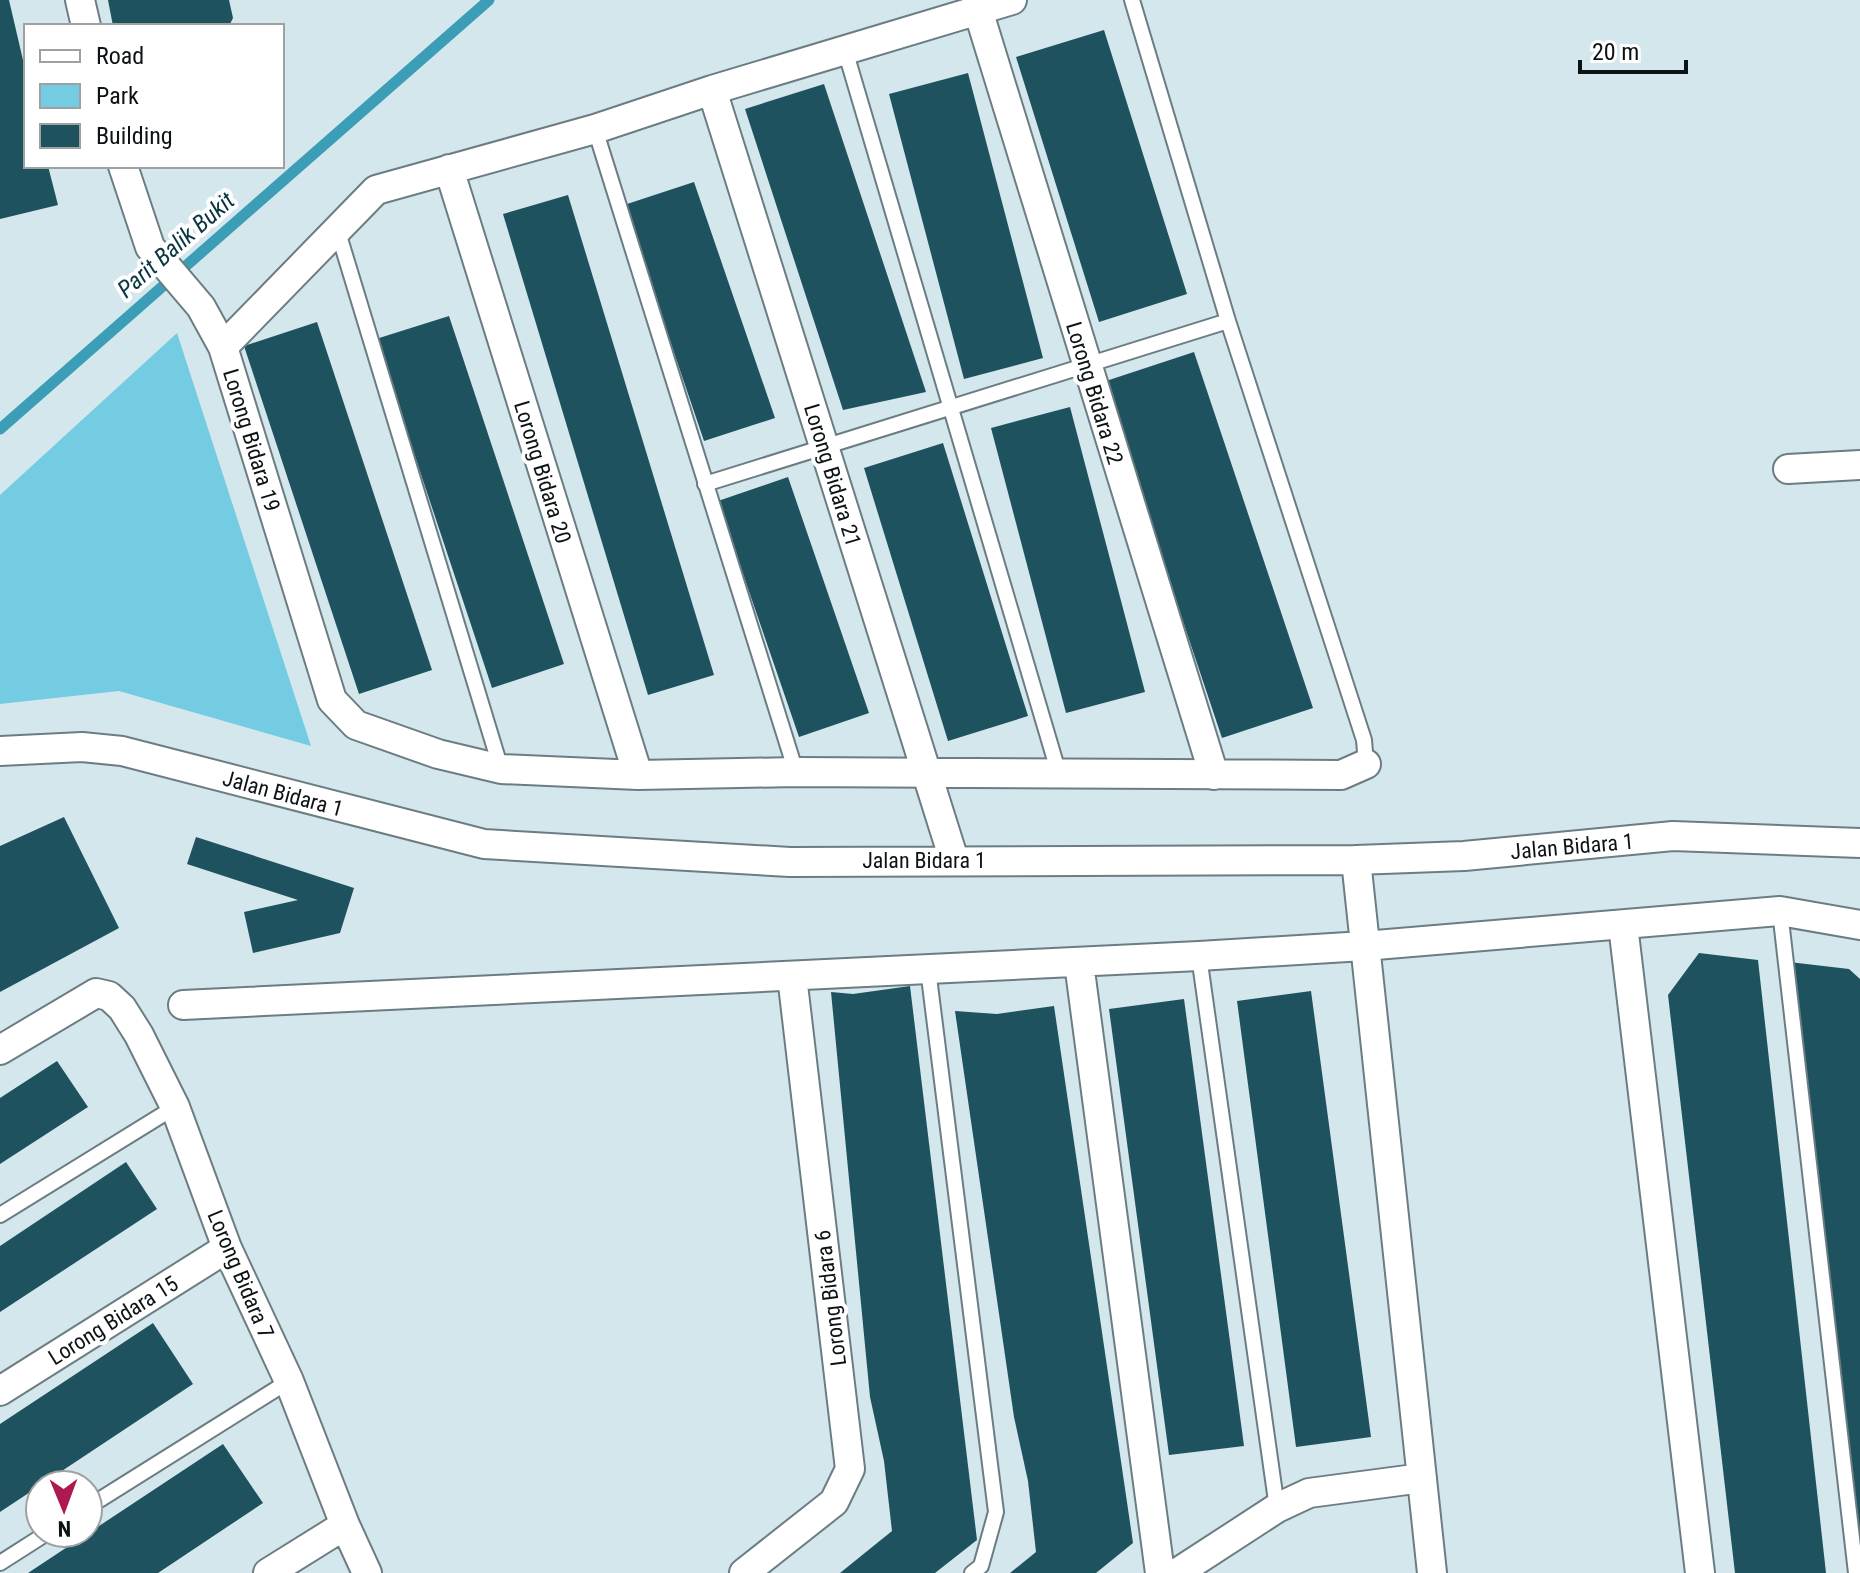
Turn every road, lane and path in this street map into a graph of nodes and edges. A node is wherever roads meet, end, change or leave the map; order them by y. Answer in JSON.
{"nodes":[{"id":1,"x":80,"y":0,"type":"edge"},
{"id":2,"x":1012,"y":0,"type":"edge"},
{"id":3,"x":1132,"y":0,"type":"edge"},
{"id":4,"x":978,"y":10,"type":"junction"},
{"id":5,"x":86,"y":24,"type":"edge"},
{"id":6,"x":845,"y":50,"type":"junction"},
{"id":7,"x":712,"y":90,"type":"junction"},
{"id":8,"x":595,"y":129,"type":"junction"},
{"id":9,"x":124,"y":168,"type":"edge"},
{"id":10,"x":449,"y":169,"type":"junction"},
{"id":11,"x":338,"y":232,"type":"junction"},
{"id":12,"x":1228,"y":321,"type":"junction"},
{"id":13,"x":223,"y":347,"type":"junction"},
{"id":14,"x":1087,"y":365,"type":"junction"},
{"id":15,"x":951,"y":406,"type":"junction"},
{"id":16,"x":824,"y":445,"type":"junction"},
{"id":17,"x":1860,"y":465,"type":"edge"},
{"id":18,"x":1788,"y":469,"type":"dead end"},
{"id":19,"x":705,"y":484,"type":"junction"},
{"id":20,"x":0,"y":751,"type":"edge"},
{"id":21,"x":1366,"y":764,"type":"joint"},
{"id":22,"x":501,"y":769,"type":"junction"},
{"id":23,"x":796,"y":772,"type":"junction"},
{"id":24,"x":927,"y":774,"type":"junction"},
{"id":25,"x":638,"y":775,"type":"junction"},
{"id":26,"x":1059,"y":775,"type":"junction"},
{"id":27,"x":1214,"y":775,"type":"junction"},
{"id":28,"x":1860,"y":843,"type":"edge"},
{"id":29,"x":954,"y":860,"type":"junction"},
{"id":30,"x":1356,"y":860,"type":"junction"},
{"id":31,"x":1780,"y":911,"type":"junction"},
{"id":32,"x":1623,"y":925,"type":"junction"},
{"id":33,"x":1860,"y":925,"type":"edge"},
{"id":34,"x":1364,"y":946,"type":"junction"},
{"id":35,"x":1199,"y":956,"type":"junction"},
{"id":36,"x":1079,"y":963,"type":"junction"},
{"id":37,"x":928,"y":969,"type":"junction"},
{"id":38,"x":792,"y":976,"type":"junction"},
{"id":39,"x":183,"y":1005,"type":"dead end"},
{"id":40,"x":0,"y":1050,"type":"edge"},
{"id":41,"x":175,"y":1107,"type":"junction"},
{"id":42,"x":0,"y":1215,"type":"edge"},
{"id":43,"x":227,"y":1248,"type":"junction"},
{"id":44,"x":289,"y":1381,"type":"junction"},
{"id":45,"x":0,"y":1391,"type":"edge"},
{"id":46,"x":1422,"y":1478,"type":"junction"},
{"id":47,"x":104,"y":1497,"type":"edge"},
{"id":48,"x":1277,"y":1508,"type":"junction"},
{"id":49,"x":345,"y":1525,"type":"junction"},
{"id":50,"x":24,"y":1548,"type":"edge"},
{"id":51,"x":0,"y":1563,"type":"edge"},
{"id":52,"x":268,"y":1573,"type":"edge"},
{"id":53,"x":367,"y":1573,"type":"edge"},
{"id":54,"x":744,"y":1573,"type":"edge"},
{"id":55,"x":972,"y":1573,"type":"edge"},
{"id":56,"x":1160,"y":1573,"type":"edge"},
{"id":57,"x":1177,"y":1573,"type":"edge"},
{"id":58,"x":1432,"y":1573,"type":"edge"},
{"id":59,"x":1700,"y":1573,"type":"edge"},
{"id":60,"x":1856,"y":1573,"type":"edge"}],
"edges":[{"from":1,"to":5,"type":"street"},
{"from":2,"to":4,"type":"street"},
{"from":3,"to":12,"type":"lane"},
{"from":4,"to":6,"type":"street"},
{"from":4,"to":14,"type":"street","name":"Lorong Bidara 22"},
{"from":6,"to":7,"type":"street"},
{"from":6,"to":15,"type":"lane"},
{"from":7,"to":8,"type":"street"},
{"from":7,"to":16,"type":"street","name":"Lorong Bidara 21"},
{"from":8,"to":10,"type":"street"},
{"from":8,"to":19,"type":"lane"},
{"from":9,"to":13,"type":"street","name":"Lorong Bidara 19"},
{"from":10,"to":11,"type":"street"},
{"from":10,"to":25,"type":"street","name":"Lorong Bidara 20"},
{"from":11,"to":13,"type":"street"},
{"from":11,"to":22,"type":"lane"},
{"from":12,"to":14,"type":"lane"},
{"from":12,"to":21,"type":"lane"},
{"from":13,"to":22,"type":"street","name":"Lorong Bidara 19"},
{"from":14,"to":15,"type":"lane"},
{"from":14,"to":27,"type":"street","name":"Lorong Bidara 22"},
{"from":15,"to":16,"type":"lane"},
{"from":15,"to":26,"type":"lane"},
{"from":16,"to":19,"type":"lane"},
{"from":16,"to":24,"type":"street","name":"Lorong Bidara 21"},
{"from":17,"to":18,"type":"street"},
{"from":19,"to":23,"type":"lane"},
{"from":20,"to":29,"type":"street","name":"Jalan Bidara 1"},
{"from":21,"to":27,"type":"street"},
{"from":22,"to":25,"type":"street"},
{"from":23,"to":24,"type":"street"},
{"from":23,"to":25,"type":"street"},
{"from":24,"to":26,"type":"street"},
{"from":24,"to":29,"type":"street","name":"Lorong Bidara 21"},
{"from":26,"to":27,"type":"street"},
{"from":28,"to":30,"type":"street","name":"Jalan Bidara 1"},
{"from":29,"to":30,"type":"street","name":"Jalan Bidara 1"},
{"from":30,"to":34,"type":"street"},
{"from":31,"to":32,"type":"street"},
{"from":31,"to":33,"type":"street"},
{"from":31,"to":60,"type":"lane"},
{"from":32,"to":34,"type":"street"},
{"from":32,"to":59,"type":"street"},
{"from":34,"to":35,"type":"street"},
{"from":34,"to":46,"type":"street"},
{"from":35,"to":36,"type":"street"},
{"from":35,"to":48,"type":"lane"},
{"from":36,"to":37,"type":"street"},
{"from":36,"to":56,"type":"street"},
{"from":37,"to":38,"type":"street"},
{"from":37,"to":55,"type":"lane"},
{"from":38,"to":39,"type":"street"},
{"from":38,"to":54,"type":"street","name":"Lorong Bidara 6"},
{"from":40,"to":41,"type":"street","name":"Lorong Bidara 7"},
{"from":41,"to":42,"type":"lane"},
{"from":41,"to":43,"type":"street","name":"Lorong Bidara 7"},
{"from":43,"to":44,"type":"street","name":"Lorong Bidara 7"},
{"from":43,"to":45,"type":"street","name":"Lorong Bidara 15"},
{"from":44,"to":47,"type":"lane"},
{"from":44,"to":49,"type":"street","name":"Lorong Bidara 7"},
{"from":46,"to":48,"type":"street"},
{"from":46,"to":58,"type":"street"},
{"from":48,"to":57,"type":"street"},
{"from":49,"to":52,"type":"street"},
{"from":49,"to":53,"type":"street","name":"Lorong Bidara 7"},
{"from":50,"to":51,"type":"lane"}]}
